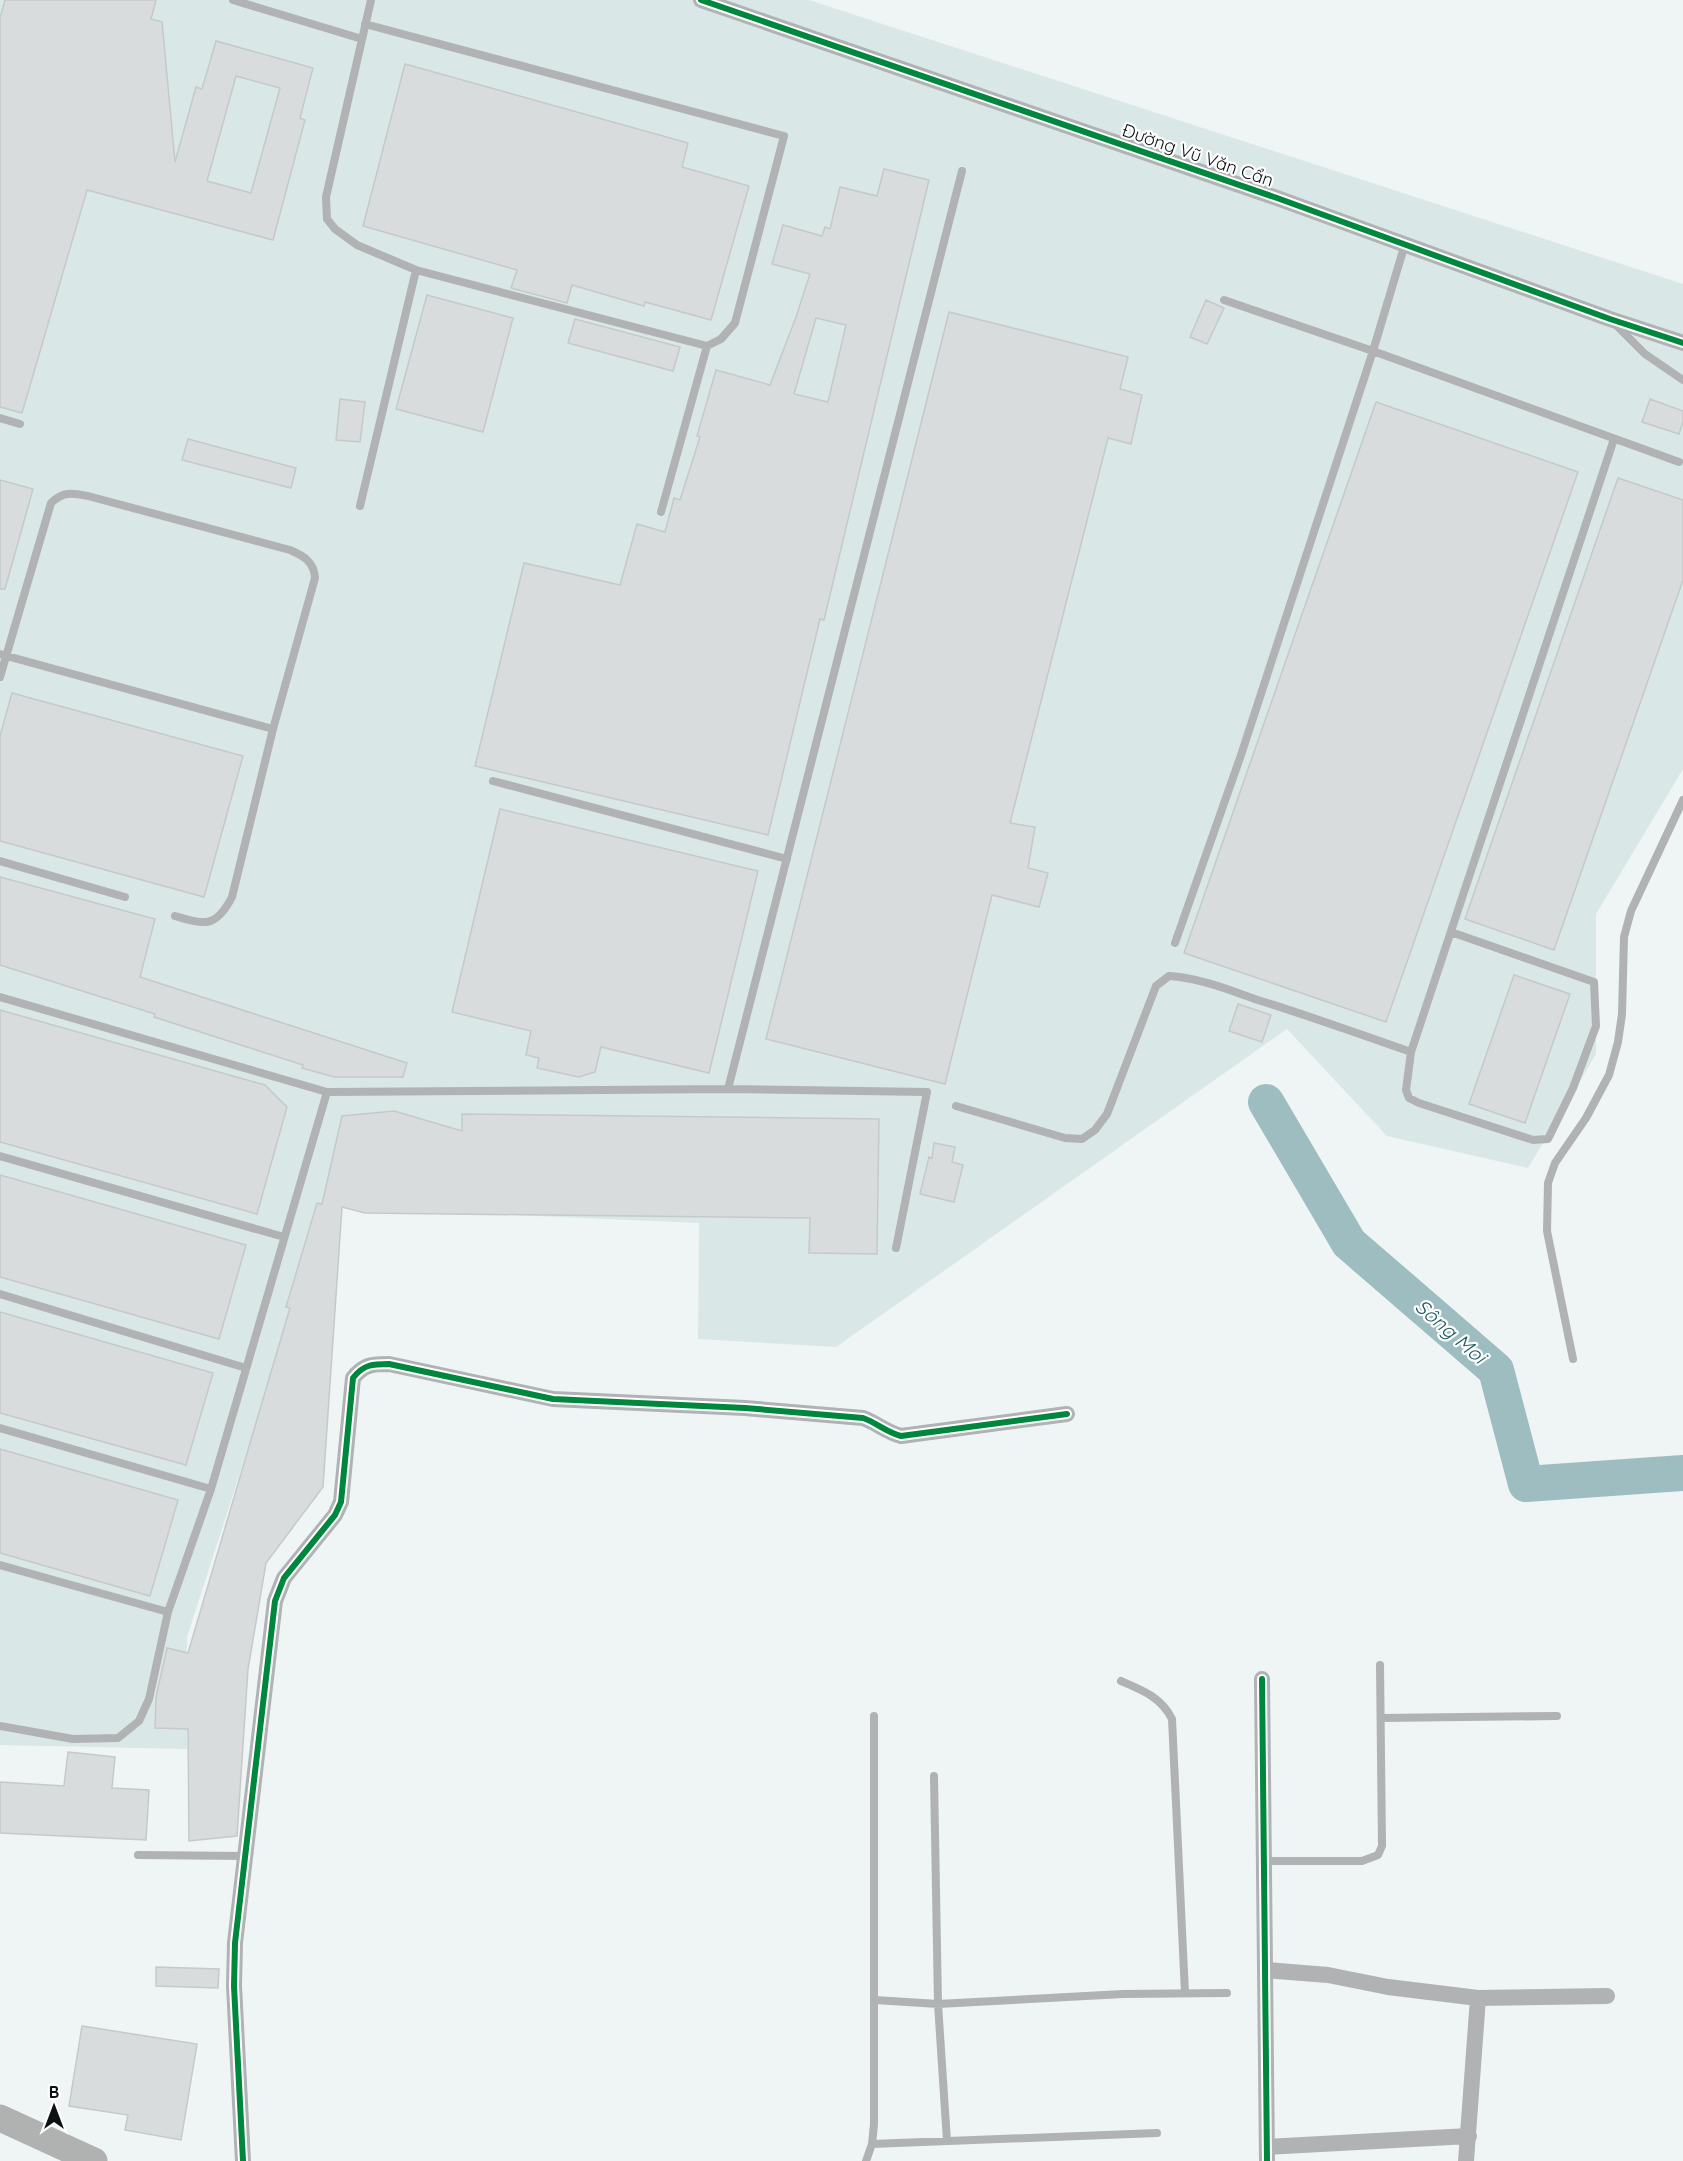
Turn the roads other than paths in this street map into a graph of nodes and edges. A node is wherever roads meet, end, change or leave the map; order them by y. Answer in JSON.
{"nodes":[{"id":1,"x":233,"y":0,"type":"edge"},
{"id":2,"x":371,"y":0,"type":"edge"},
{"id":3,"x":701,"y":0,"type":"edge"},
{"id":4,"x":365,"y":24,"type":"junction"},
{"id":5,"x":362,"y":39,"type":"junction"},
{"id":6,"x":962,"y":171,"type":"dead end"},
{"id":7,"x":1405,"y":244,"type":"junction"},
{"id":8,"x":416,"y":270,"type":"junction"},
{"id":9,"x":1224,"y":300,"type":"dead end"},
{"id":10,"x":1610,"y":319,"type":"junction"},
{"id":11,"x":1683,"y":343,"type":"edge"},
{"id":12,"x":707,"y":346,"type":"junction"},
{"id":13,"x":1373,"y":351,"type":"junction"},
{"id":14,"x":1683,"y":380,"type":"edge"},
{"id":15,"x":0,"y":418,"type":"edge"},
{"id":16,"x":20,"y":424,"type":"dead end"},
{"id":17,"x":1614,"y":439,"type":"junction"},
{"id":18,"x":1679,"y":462,"type":"dead end"},
{"id":19,"x":360,"y":506,"type":"dead end"},
{"id":20,"x":661,"y":512,"type":"dead end"},
{"id":21,"x":3,"y":655,"type":"edge"},
{"id":22,"x":0,"y":677,"type":"edge"},
{"id":23,"x":273,"y":729,"type":"junction"},
{"id":24,"x":493,"y":781,"type":"dead end"},
{"id":25,"x":1683,"y":800,"type":"edge"},
{"id":26,"x":787,"y":860,"type":"junction"},
{"id":27,"x":0,"y":861,"type":"edge"},
{"id":28,"x":125,"y":897,"type":"dead end"},
{"id":29,"x":175,"y":916,"type":"dead end"},
{"id":30,"x":1451,"y":932,"type":"junction"},
{"id":31,"x":1175,"y":943,"type":"dead end"},
{"id":32,"x":0,"y":997,"type":"edge"},
{"id":33,"x":1411,"y":1052,"type":"junction"},
{"id":34,"x":728,"y":1089,"type":"junction"},
{"id":35,"x":327,"y":1092,"type":"junction"},
{"id":36,"x":956,"y":1106,"type":"dead end"},
{"id":37,"x":0,"y":1155,"type":"edge"},
{"id":38,"x":284,"y":1238,"type":"junction"},
{"id":39,"x":896,"y":1248,"type":"dead end"},
{"id":40,"x":0,"y":1294,"type":"edge"},
{"id":41,"x":1573,"y":1359,"type":"dead end"},
{"id":42,"x":246,"y":1368,"type":"junction"},
{"id":43,"x":1067,"y":1414,"type":"dead end"},
{"id":44,"x":0,"y":1428,"type":"edge"},
{"id":45,"x":211,"y":1489,"type":"junction"},
{"id":46,"x":0,"y":1565,"type":"edge"},
{"id":47,"x":168,"y":1612,"type":"junction"},
{"id":48,"x":1380,"y":1665,"type":"dead end"},
{"id":49,"x":1262,"y":1679,"type":"dead end"},
{"id":50,"x":1121,"y":1682,"type":"dead end"},
{"id":51,"x":874,"y":1716,"type":"dead end"},
{"id":52,"x":1557,"y":1716,"type":"dead end"},
{"id":53,"x":1381,"y":1718,"type":"junction"},
{"id":54,"x":0,"y":1726,"type":"edge"},
{"id":55,"x":934,"y":1776,"type":"dead end"},
{"id":56,"x":138,"y":1855,"type":"dead end"},
{"id":57,"x":245,"y":1856,"type":"junction"},
{"id":58,"x":1264,"y":1861,"type":"junction"},
{"id":59,"x":1265,"y":1970,"type":"junction"},
{"id":60,"x":1185,"y":1993,"type":"junction"},
{"id":61,"x":1227,"y":1993,"type":"dead end"},
{"id":62,"x":1607,"y":1996,"type":"dead end"},
{"id":63,"x":1478,"y":1998,"type":"junction"},
{"id":64,"x":875,"y":2001,"type":"junction"},
{"id":65,"x":938,"y":2004,"type":"junction"},
{"id":66,"x":0,"y":2118,"type":"edge"},
{"id":67,"x":1156,"y":2133,"type":"dead end"},
{"id":68,"x":1469,"y":2136,"type":"junction"},
{"id":69,"x":947,"y":2141,"type":"junction"},
{"id":70,"x":872,"y":2144,"type":"junction"},
{"id":71,"x":1267,"y":2154,"type":"edge"},
{"id":72,"x":94,"y":2161,"type":"edge"},
{"id":73,"x":243,"y":2161,"type":"edge"},
{"id":74,"x":866,"y":2161,"type":"edge"},
{"id":75,"x":1466,"y":2161,"type":"edge"}],
"edges":[{"from":1,"to":5,"type":"lane"},
{"from":2,"to":4,"type":"lane"},
{"from":3,"to":7,"type":"street","name":"Đường Vũ Văn Cẩn"},
{"from":4,"to":5,"type":"lane"},
{"from":4,"to":12,"type":"lane"},
{"from":5,"to":8,"type":"lane"},
{"from":6,"to":26,"type":"lane"},
{"from":7,"to":10,"type":"street","name":"Đường Vũ Văn Cẩn"},
{"from":7,"to":13,"type":"lane"},
{"from":8,"to":12,"type":"lane"},
{"from":8,"to":19,"type":"lane"},
{"from":9,"to":13,"type":"lane"},
{"from":10,"to":11,"type":"street","name":"Đường Vũ Văn Cẩn"},
{"from":10,"to":14,"type":"lane"},
{"from":12,"to":20,"type":"lane"},
{"from":13,"to":17,"type":"lane"},
{"from":13,"to":31,"type":"lane"},
{"from":15,"to":16,"type":"lane"},
{"from":17,"to":18,"type":"lane"},
{"from":17,"to":30,"type":"lane"},
{"from":21,"to":22,"type":"lane"},
{"from":21,"to":23,"type":"lane"},
{"from":21,"to":23,"type":"lane"},
{"from":23,"to":29,"type":"lane"},
{"from":24,"to":26,"type":"lane"},
{"from":25,"to":41,"type":"lane"},
{"from":26,"to":34,"type":"lane"},
{"from":27,"to":28,"type":"lane"},
{"from":30,"to":33,"type":"lane"},
{"from":30,"to":33,"type":"lane"},
{"from":32,"to":35,"type":"lane"},
{"from":33,"to":36,"type":"lane"},
{"from":34,"to":35,"type":"lane"},
{"from":34,"to":39,"type":"lane"},
{"from":35,"to":38,"type":"lane"},
{"from":37,"to":38,"type":"lane"},
{"from":38,"to":42,"type":"lane"},
{"from":40,"to":42,"type":"lane"},
{"from":42,"to":45,"type":"lane"},
{"from":43,"to":57,"type":"street"},
{"from":44,"to":45,"type":"lane"},
{"from":45,"to":47,"type":"lane"},
{"from":46,"to":47,"type":"lane"},
{"from":47,"to":54,"type":"lane"},
{"from":48,"to":53,"type":"lane"},
{"from":49,"to":58,"type":"street"},
{"from":50,"to":60,"type":"lane"},
{"from":51,"to":64,"type":"lane"},
{"from":52,"to":53,"type":"lane"},
{"from":53,"to":58,"type":"lane"},
{"from":55,"to":65,"type":"lane"},
{"from":56,"to":57,"type":"lane"},
{"from":57,"to":73,"type":"street"},
{"from":58,"to":59,"type":"street"},
{"from":59,"to":63,"type":"street"},
{"from":59,"to":71,"type":"street"},
{"from":60,"to":61,"type":"lane"},
{"from":60,"to":65,"type":"lane"},
{"from":62,"to":63,"type":"street"},
{"from":63,"to":68,"type":"street"},
{"from":64,"to":65,"type":"lane"},
{"from":64,"to":70,"type":"lane"},
{"from":65,"to":69,"type":"lane"},
{"from":66,"to":72,"type":"highway"},
{"from":67,"to":69,"type":"lane"},
{"from":68,"to":71,"type":"street"},
{"from":68,"to":75,"type":"street"},
{"from":69,"to":70,"type":"lane"},
{"from":70,"to":74,"type":"lane"}]}
